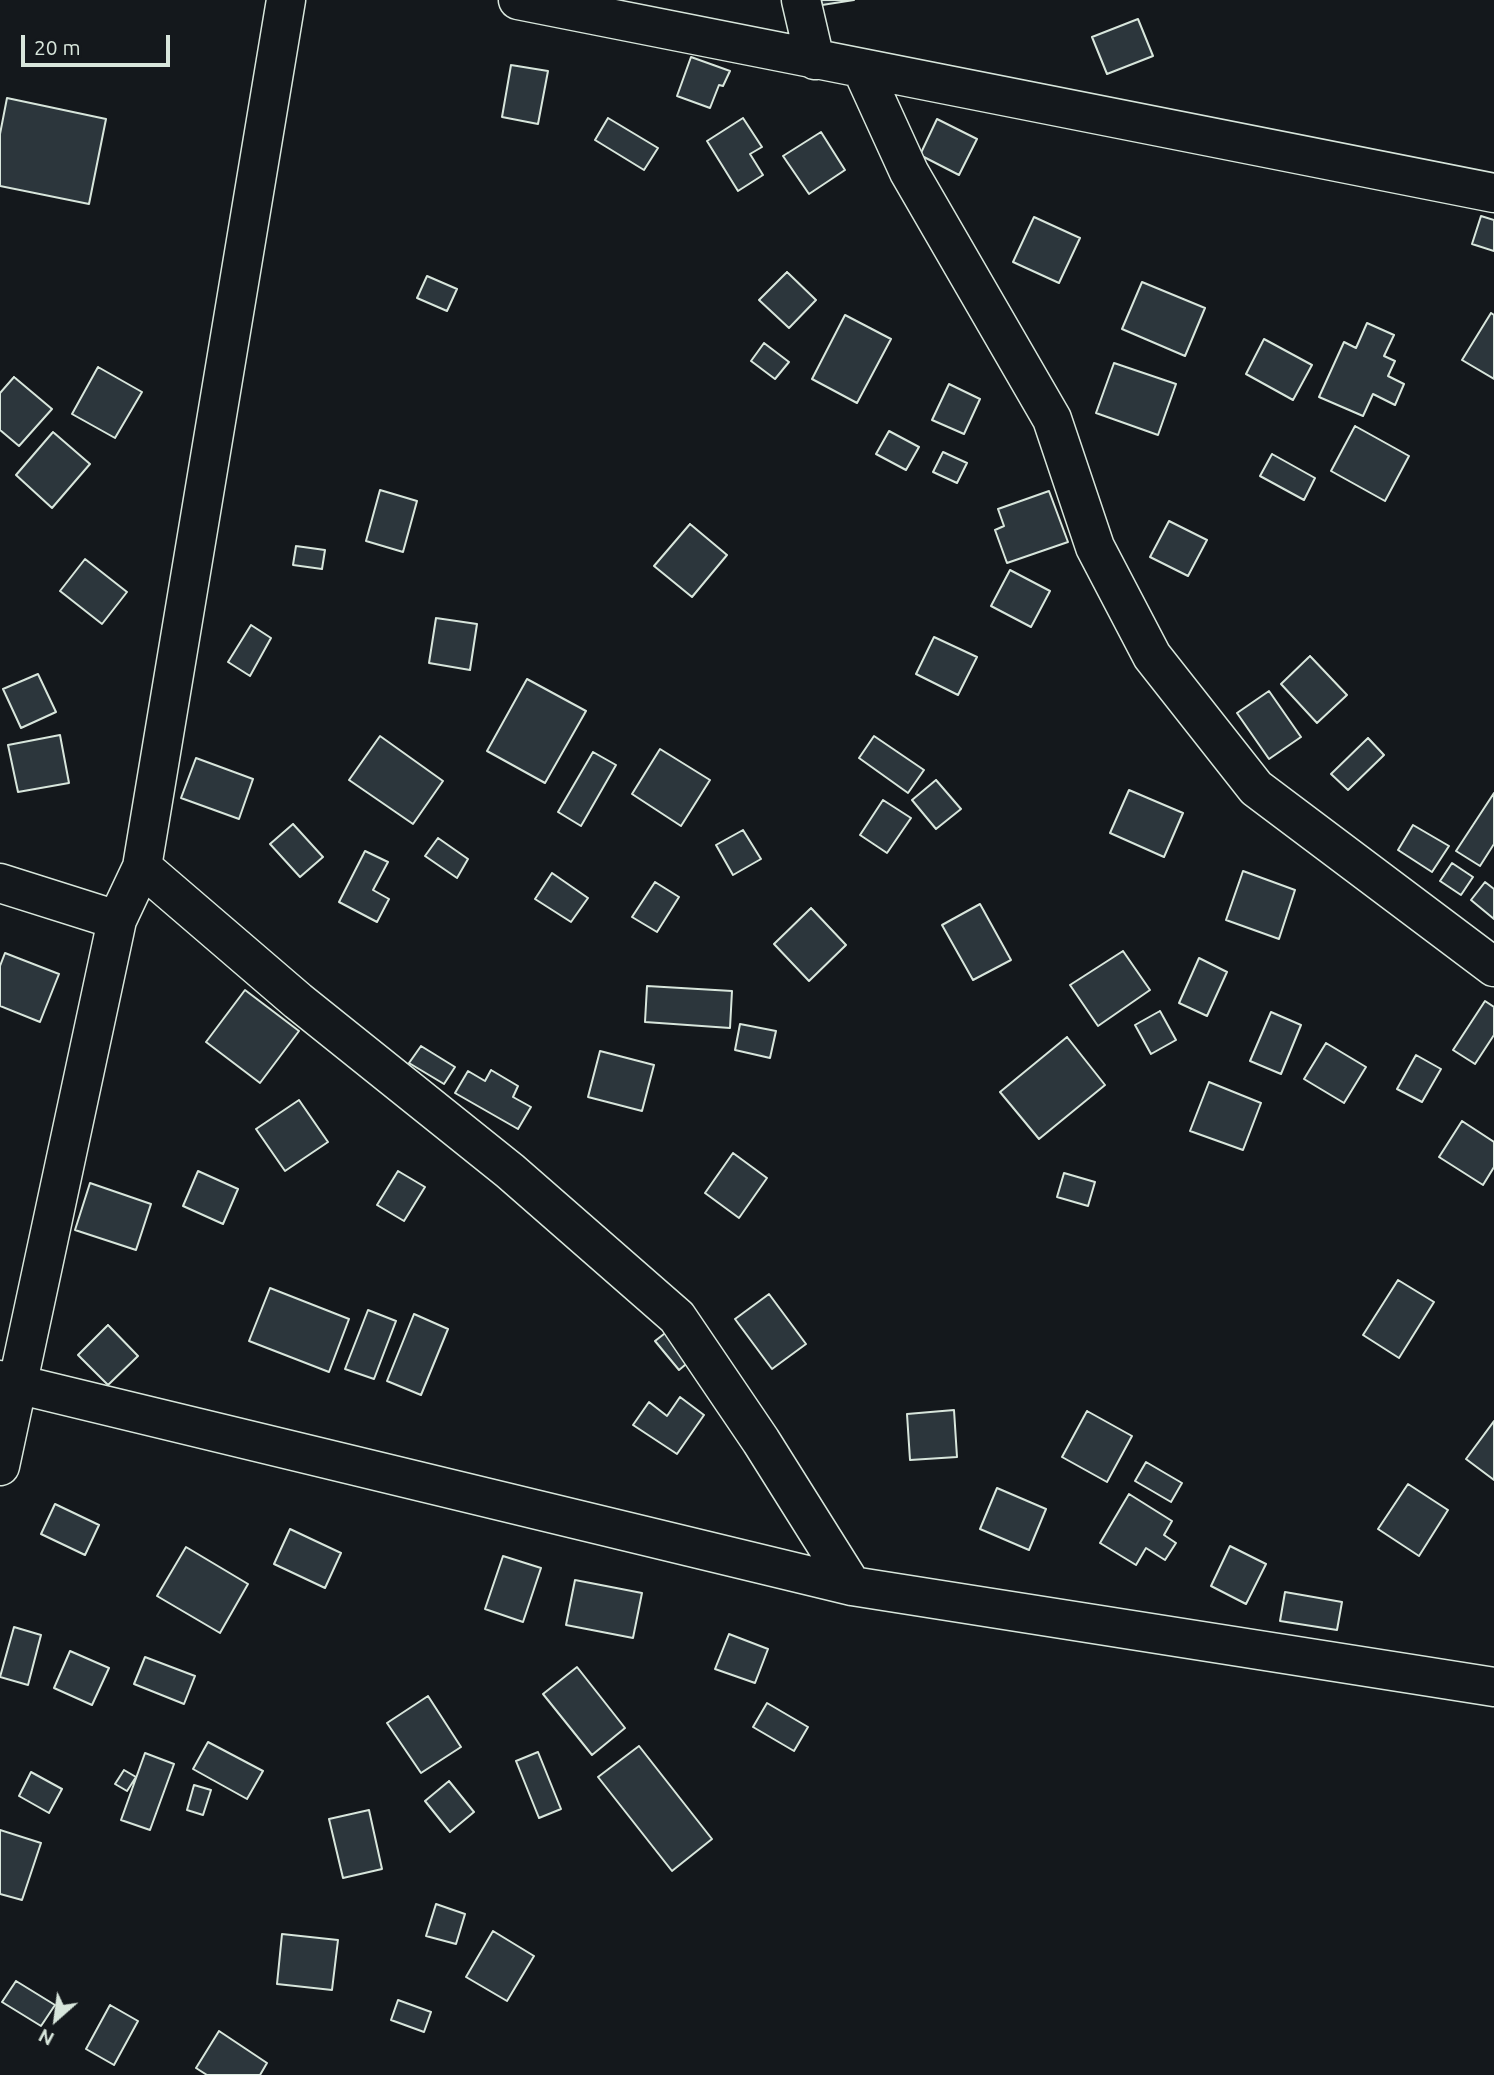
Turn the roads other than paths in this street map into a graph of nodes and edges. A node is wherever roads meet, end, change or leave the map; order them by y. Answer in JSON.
{"nodes":[{"id":1,"x":286,"y":0,"type":"edge"},
{"id":2,"x":518,"y":0,"type":"edge"},
{"id":3,"x":801,"y":0,"type":"edge"},
{"id":4,"x":815,"y":60,"type":"junction"},
{"id":5,"x":862,"y":69,"type":"junction"},
{"id":6,"x":1494,"y":192,"type":"edge"},
{"id":7,"x":142,"y":867,"type":"junction"},
{"id":8,"x":0,"y":883,"type":"edge"},
{"id":9,"x":117,"y":920,"type":"junction"},
{"id":10,"x":1494,"y":967,"type":"edge"},
{"id":11,"x":8,"y":1381,"type":"edge"},
{"id":12,"x":0,"y":1466,"type":"edge"},
{"id":13,"x":852,"y":1586,"type":"junction"},
{"id":14,"x":1494,"y":1687,"type":"edge"}],
"edges":[{"from":1,"to":7,"type":"street"},
{"from":2,"to":4,"type":"street"},
{"from":3,"to":4,"type":"street"},
{"from":4,"to":5,"type":"street"},
{"from":5,"to":6,"type":"street"},
{"from":5,"to":10,"type":"street"},
{"from":7,"to":9,"type":"street"},
{"from":7,"to":13,"type":"street"},
{"from":8,"to":9,"type":"street"},
{"from":9,"to":11,"type":"street"},
{"from":11,"to":12,"type":"street"},
{"from":11,"to":13,"type":"street"},
{"from":13,"to":14,"type":"street"}]}
